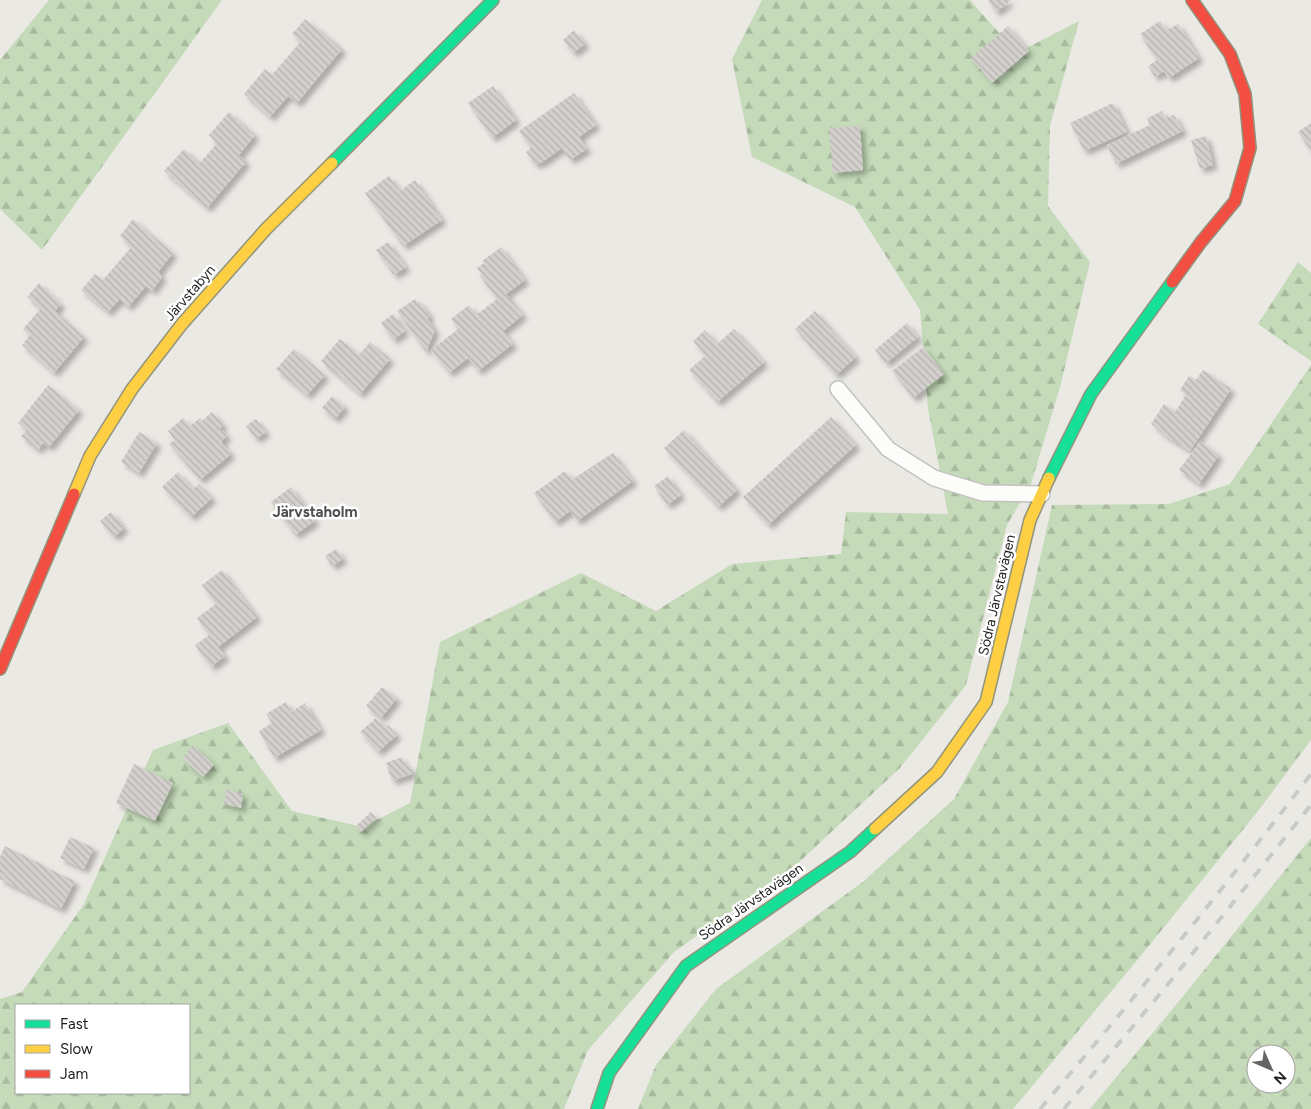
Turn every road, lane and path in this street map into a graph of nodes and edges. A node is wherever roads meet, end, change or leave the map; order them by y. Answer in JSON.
{"nodes":[{"id":1,"x":493,"y":0,"type":"edge"},
{"id":2,"x":1192,"y":0,"type":"edge"},
{"id":3,"x":838,"y":389,"type":"dead end"},
{"id":4,"x":1042,"y":494,"type":"junction"},
{"id":5,"x":0,"y":669,"type":"edge"},
{"id":6,"x":598,"y":1109,"type":"edge"}],
"edges":[{"from":1,"to":5,"type":"street","name":"Järvstabyn"},
{"from":2,"to":4,"type":"street","name":"Södra Järvstavägen"},
{"from":3,"to":4,"type":"lane"},
{"from":4,"to":6,"type":"street","name":"Södra Järvstavägen"}]}
